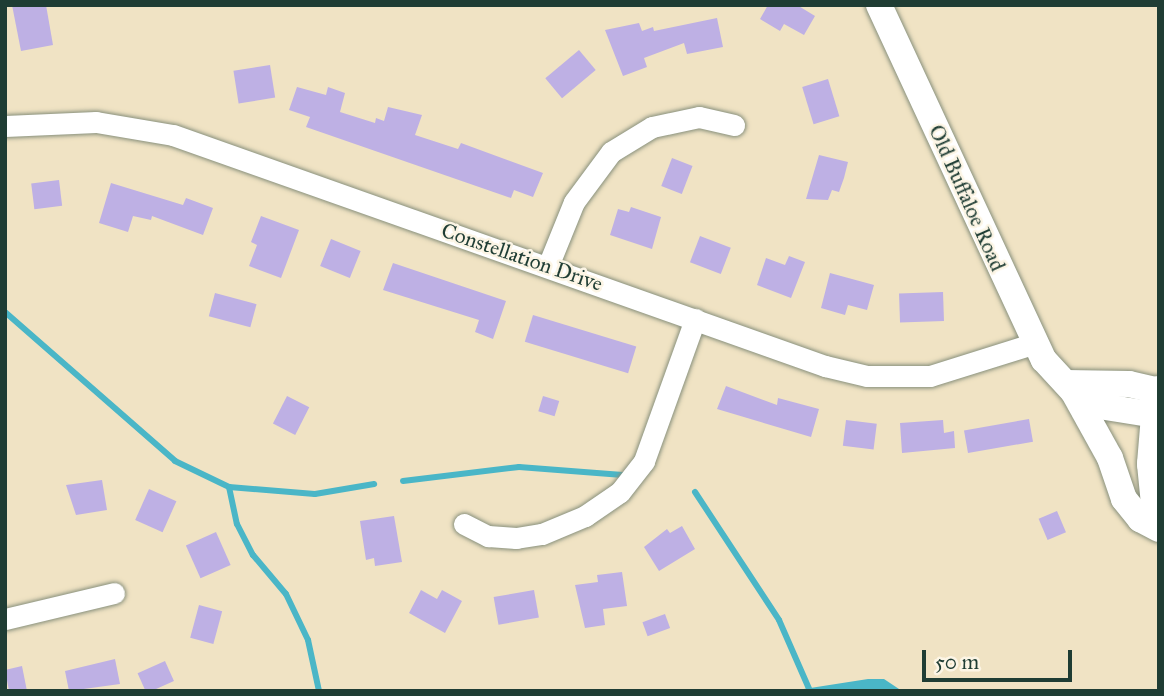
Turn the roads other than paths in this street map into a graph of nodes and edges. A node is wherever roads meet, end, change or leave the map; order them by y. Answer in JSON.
{"nodes":[{"id":1,"x":880,"y":5,"type":"edge"},
{"id":2,"x":734,"y":125,"type":"dead end"},
{"id":3,"x":5,"y":126,"type":"edge"},
{"id":4,"x":548,"y":266,"type":"junction"},
{"id":5,"x":695,"y":319,"type":"junction"},
{"id":6,"x":1035,"y":343,"type":"junction"},
{"id":7,"x":1070,"y":387,"type":"junction"},
{"id":8,"x":1157,"y":399,"type":"edge"},
{"id":9,"x":464,"y":524,"type":"dead end"},
{"id":10,"x":1159,"y":527,"type":"edge"},
{"id":11,"x":114,"y":593,"type":"dead end"},
{"id":12,"x":5,"y":619,"type":"edge"}],
"edges":[{"from":1,"to":6,"type":"street","name":"Old Buffaloe Road"},
{"from":2,"to":4,"type":"street"},
{"from":3,"to":4,"type":"street","name":"Constellation Drive"},
{"from":4,"to":5,"type":"street","name":"Constellation Drive"},
{"from":5,"to":6,"type":"street","name":"Constellation Drive"},
{"from":5,"to":9,"type":"street"},
{"from":6,"to":7,"type":"street","name":"Old Buffaloe Road"},
{"from":7,"to":8,"type":"street","name":"Old Buffaloe Road"},
{"from":7,"to":10,"type":"street"},
{"from":8,"to":10,"type":"main road"},
{"from":11,"to":12,"type":"street"}]}
